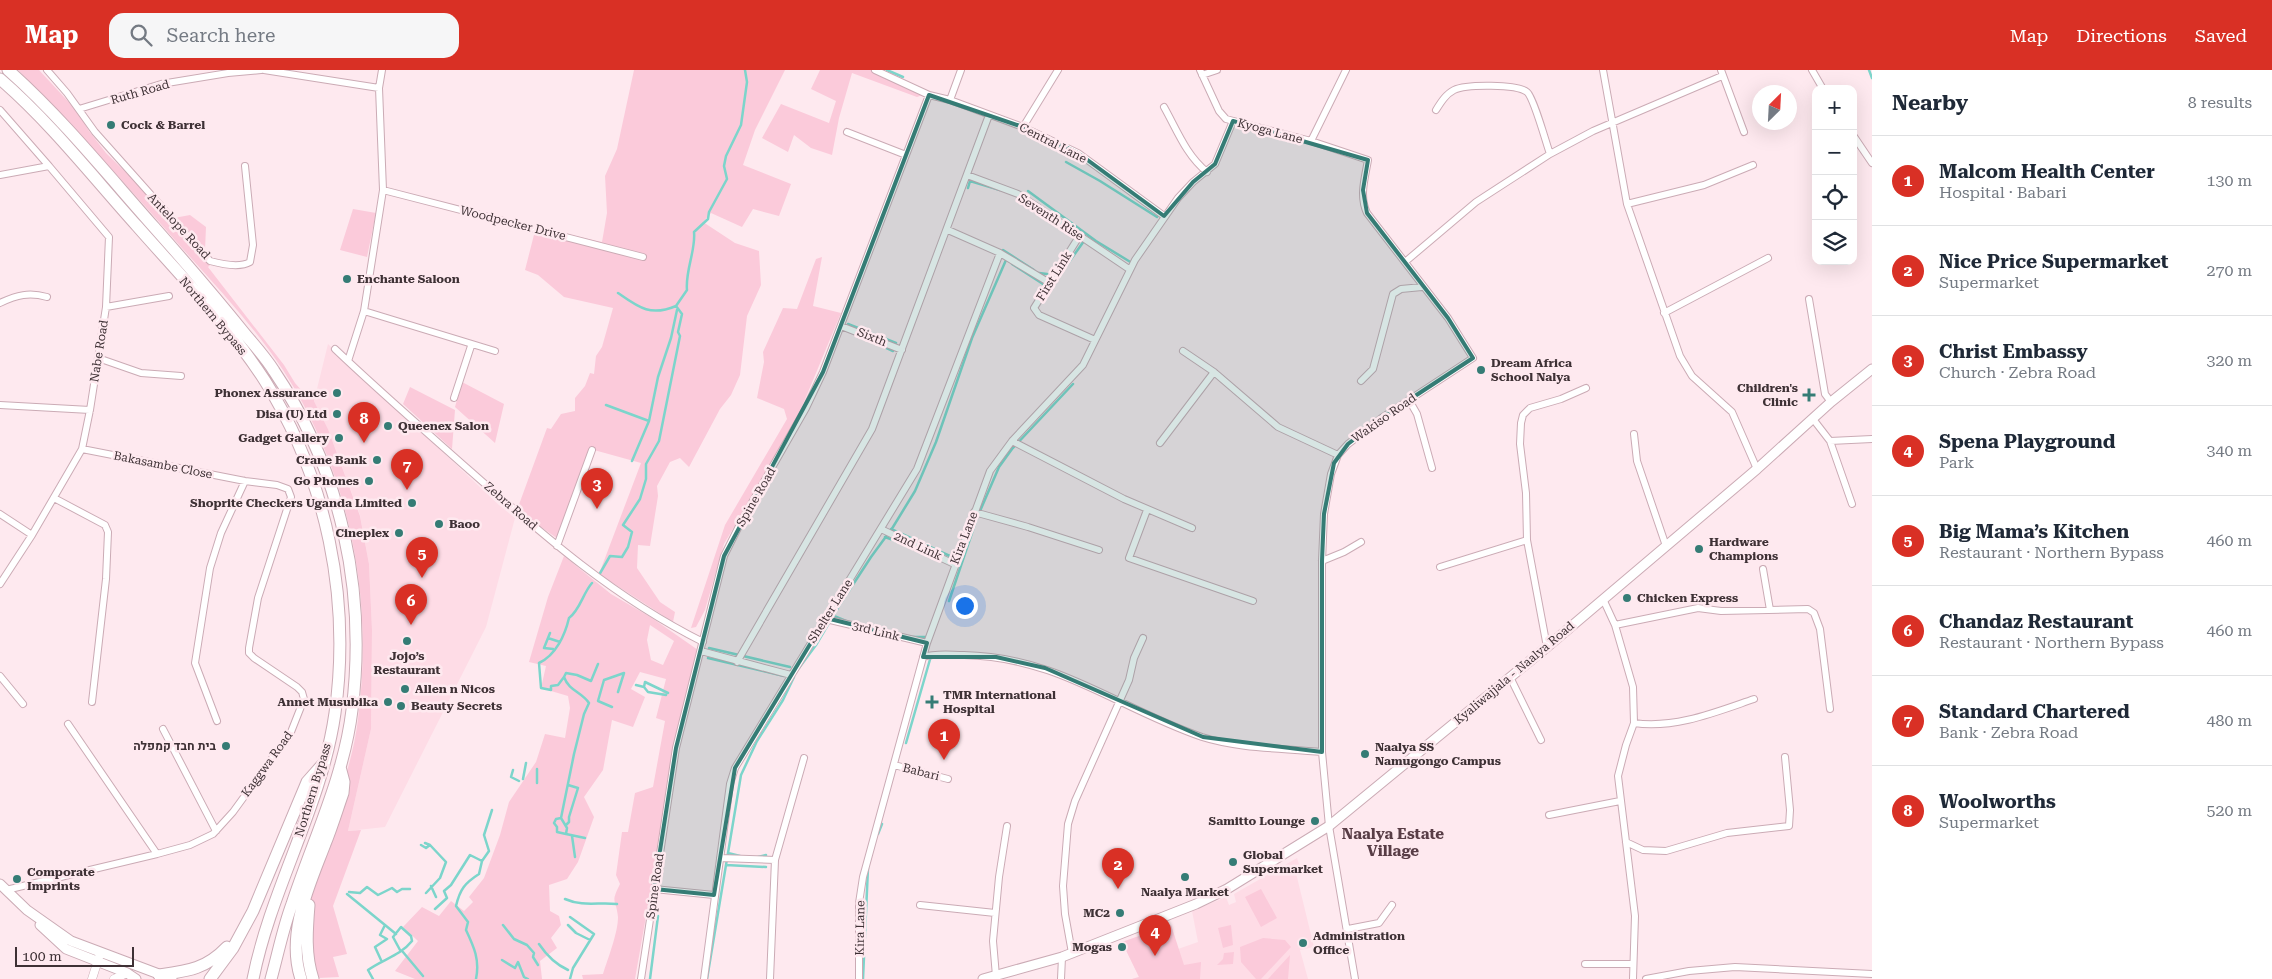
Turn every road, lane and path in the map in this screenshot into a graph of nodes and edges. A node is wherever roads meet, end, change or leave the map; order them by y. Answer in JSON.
{"nodes":[{"id":1,"x":8,"y":70,"type":"edge"},
{"id":2,"x":47,"y":70,"type":"edge"},
{"id":3,"x":246,"y":70,"type":"edge"},
{"id":4,"x":263,"y":70,"type":"edge"},
{"id":5,"x":382,"y":70,"type":"edge"},
{"id":6,"x":875,"y":70,"type":"edge"},
{"id":7,"x":961,"y":70,"type":"edge"},
{"id":8,"x":1058,"y":70,"type":"edge"},
{"id":9,"x":1217,"y":70,"type":"edge"},
{"id":10,"x":1346,"y":70,"type":"edge"},
{"id":11,"x":1603,"y":70,"type":"edge"},
{"id":12,"x":1812,"y":70,"type":"edge"},
{"id":13,"x":300,"y":73,"type":"edge"},
{"id":14,"x":1201,"y":73,"type":"edge"},
{"id":15,"x":1722,"y":73,"type":"edge"},
{"id":16,"x":0,"y":79,"type":"edge"},
{"id":17,"x":1821,"y":85,"type":"edge"},
{"id":18,"x":379,"y":88,"type":"junction"},
{"id":19,"x":929,"y":95,"type":"junction"},
{"id":20,"x":950,"y":100,"type":"junction"},
{"id":21,"x":1164,"y":107,"type":"dead end"},
{"id":22,"x":79,"y":109,"type":"junction"},
{"id":23,"x":0,"y":110,"type":"edge"},
{"id":24,"x":1436,"y":110,"type":"dead end"},
{"id":25,"x":989,"y":115,"type":"junction"},
{"id":26,"x":1233,"y":121,"type":"junction"},
{"id":27,"x":1613,"y":122,"type":"junction"},
{"id":28,"x":1023,"y":127,"type":"junction"},
{"id":29,"x":847,"y":132,"type":"dead end"},
{"id":30,"x":1744,"y":132,"type":"dead end"},
{"id":31,"x":1311,"y":141,"type":"junction"},
{"id":32,"x":1857,"y":141,"type":"edge"},
{"id":33,"x":1550,"y":154,"type":"junction"},
{"id":34,"x":906,"y":155,"type":"junction"},
{"id":35,"x":1872,"y":163,"type":"edge"},
{"id":36,"x":1753,"y":165,"type":"dead end"},
{"id":37,"x":49,"y":166,"type":"junction"},
{"id":38,"x":245,"y":166,"type":"dead end"},
{"id":39,"x":1208,"y":172,"type":"junction"},
{"id":40,"x":0,"y":175,"type":"edge"},
{"id":41,"x":966,"y":175,"type":"junction"},
{"id":42,"x":383,"y":190,"type":"junction"},
{"id":43,"x":1363,"y":190,"type":"joint"},
{"id":44,"x":1627,"y":204,"type":"junction"},
{"id":45,"x":1164,"y":216,"type":"junction"},
{"id":46,"x":948,"y":230,"type":"junction"},
{"id":47,"x":1080,"y":235,"type":"junction"},
{"id":48,"x":1000,"y":253,"type":"junction"},
{"id":49,"x":643,"y":257,"type":"dead end"},
{"id":50,"x":1768,"y":258,"type":"dead end"},
{"id":51,"x":1405,"y":262,"type":"junction"},
{"id":52,"x":1129,"y":270,"type":"junction"},
{"id":53,"x":1048,"y":282,"type":"junction"},
{"id":54,"x":1422,"y":287,"type":"junction"},
{"id":55,"x":169,"y":296,"type":"dead end"},
{"id":56,"x":47,"y":297,"type":"dead end"},
{"id":57,"x":1809,"y":299,"type":"dead end"},
{"id":58,"x":0,"y":303,"type":"edge"},
{"id":59,"x":106,"y":308,"type":"junction"},
{"id":60,"x":364,"y":311,"type":"junction"},
{"id":61,"x":1664,"y":313,"type":"junction"},
{"id":62,"x":841,"y":326,"type":"junction"},
{"id":63,"x":1095,"y":340,"type":"junction"},
{"id":64,"x":471,"y":346,"type":"junction"},
{"id":65,"x":335,"y":349,"type":"dead end"},
{"id":66,"x":902,"y":350,"type":"junction"},
{"id":67,"x":495,"y":351,"type":"dead end"},
{"id":68,"x":1183,"y":351,"type":"dead end"},
{"id":69,"x":98,"y":358,"type":"junction"},
{"id":70,"x":348,"y":361,"type":"junction"},
{"id":71,"x":1872,"y":369,"type":"edge"},
{"id":72,"x":1214,"y":372,"type":"junction"},
{"id":73,"x":181,"y":376,"type":"dead end"},
{"id":74,"x":1361,"y":381,"type":"dead end"},
{"id":75,"x":1586,"y":388,"type":"dead end"},
{"id":76,"x":454,"y":398,"type":"dead end"},
{"id":77,"x":1409,"y":400,"type":"junction"},
{"id":78,"x":1831,"y":402,"type":"junction"},
{"id":79,"x":0,"y":405,"type":"edge"},
{"id":80,"x":90,"y":410,"type":"junction"},
{"id":81,"x":1813,"y":419,"type":"junction"},
{"id":82,"x":1634,"y":434,"type":"dead end"},
{"id":83,"x":1872,"y":439,"type":"edge"},
{"id":84,"x":1830,"y":441,"type":"junction"},
{"id":85,"x":1016,"y":442,"type":"junction"},
{"id":86,"x":1160,"y":443,"type":"dead end"},
{"id":87,"x":82,"y":449,"type":"junction"},
{"id":88,"x":592,"y":450,"type":"dead end"},
{"id":89,"x":1338,"y":455,"type":"junction"},
{"id":90,"x":1432,"y":468,"type":"dead end"},
{"id":91,"x":1757,"y":469,"type":"junction"},
{"id":92,"x":245,"y":481,"type":"junction"},
{"id":93,"x":54,"y":498,"type":"junction"},
{"id":94,"x":1852,"y":504,"type":"dead end"},
{"id":95,"x":1148,"y":510,"type":"junction"},
{"id":96,"x":978,"y":512,"type":"junction"},
{"id":97,"x":0,"y":514,"type":"edge"},
{"id":98,"x":1192,"y":528,"type":"dead end"},
{"id":99,"x":886,"y":531,"type":"junction"},
{"id":100,"x":32,"y":535,"type":"junction"},
{"id":101,"x":1527,"y":540,"type":"junction"},
{"id":102,"x":1361,"y":542,"type":"dead end"},
{"id":103,"x":557,"y":546,"type":"junction"},
{"id":104,"x":1666,"y":546,"type":"junction"},
{"id":105,"x":1099,"y":550,"type":"dead end"},
{"id":106,"x":1322,"y":561,"type":"junction"},
{"id":107,"x":954,"y":564,"type":"junction"},
{"id":108,"x":1440,"y":567,"type":"dead end"},
{"id":109,"x":1763,"y":569,"type":"dead end"},
{"id":110,"x":0,"y":584,"type":"edge"},
{"id":111,"x":1603,"y":598,"type":"junction"},
{"id":112,"x":1253,"y":601,"type":"dead end"},
{"id":113,"x":1770,"y":610,"type":"junction"},
{"id":114,"x":826,"y":619,"type":"junction"},
{"id":115,"x":1615,"y":625,"type":"junction"},
{"id":116,"x":1144,"y":638,"type":"dead end"},
{"id":117,"x":703,"y":642,"type":"junction"},
{"id":118,"x":927,"y":643,"type":"junction"},
{"id":119,"x":1547,"y":647,"type":"junction"},
{"id":120,"x":701,"y":651,"type":"junction"},
{"id":121,"x":923,"y":657,"type":"junction"},
{"id":122,"x":739,"y":659,"type":"junction"},
{"id":123,"x":791,"y":675,"type":"junction"},
{"id":124,"x":0,"y":676,"type":"edge"},
{"id":125,"x":1510,"y":677,"type":"junction"},
{"id":126,"x":1754,"y":698,"type":"dead end"},
{"id":127,"x":1119,"y":701,"type":"junction"},
{"id":128,"x":92,"y":702,"type":"dead end"},
{"id":129,"x":23,"y":704,"type":"dead end"},
{"id":130,"x":1830,"y":709,"type":"dead end"},
{"id":131,"x":218,"y":721,"type":"dead end"},
{"id":132,"x":1634,"y":723,"type":"junction"},
{"id":133,"x":68,"y":724,"type":"dead end"},
{"id":134,"x":164,"y":730,"type":"dead end"},
{"id":135,"x":1541,"y":740,"type":"dead end"},
{"id":136,"x":1322,"y":752,"type":"junction"},
{"id":137,"x":1785,"y":757,"type":"dead end"},
{"id":138,"x":804,"y":758,"type":"dead end"},
{"id":139,"x":324,"y":762,"type":"junction"},
{"id":140,"x":894,"y":765,"type":"junction"},
{"id":141,"x":340,"y":766,"type":"junction"},
{"id":142,"x":948,"y":778,"type":"dead end"},
{"id":143,"x":1620,"y":802,"type":"junction"},
{"id":144,"x":1549,"y":815,"type":"dead end"},
{"id":145,"x":1007,"y":826,"type":"dead end"},
{"id":146,"x":1329,"y":826,"type":"junction"},
{"id":147,"x":216,"y":830,"type":"junction"},
{"id":148,"x":1626,"y":842,"type":"junction"},
{"id":149,"x":157,"y":854,"type":"junction"},
{"id":150,"x":725,"y":858,"type":"junction"},
{"id":151,"x":774,"y":860,"type":"junction"},
{"id":152,"x":310,"y":881,"type":"junction"},
{"id":153,"x":3,"y":887,"type":"edge"},
{"id":154,"x":654,"y":889,"type":"junction"},
{"id":155,"x":714,"y":895,"type":"junction"},
{"id":156,"x":920,"y":904,"type":"dead end"},
{"id":157,"x":1392,"y":905,"type":"dead end"},
{"id":158,"x":995,"y":913,"type":"junction"},
{"id":159,"x":1348,"y":929,"type":"junction"},
{"id":160,"x":241,"y":933,"type":"junction"},
{"id":161,"x":1072,"y":953,"type":"junction"},
{"id":162,"x":1062,"y":956,"type":"junction"},
{"id":163,"x":98,"y":957,"type":"junction"},
{"id":164,"x":1585,"y":964,"type":"dead end"},
{"id":165,"x":1633,"y":964,"type":"junction"},
{"id":166,"x":127,"y":973,"type":"junction"},
{"id":167,"x":1872,"y":974,"type":"edge"},
{"id":168,"x":159,"y":975,"type":"junction"},
{"id":169,"x":996,"y":976,"type":"junction"},
{"id":170,"x":92,"y":979,"type":"edge"},
{"id":171,"x":114,"y":979,"type":"edge"},
{"id":172,"x":136,"y":979,"type":"edge"},
{"id":173,"x":172,"y":979,"type":"edge"},
{"id":174,"x":210,"y":979,"type":"edge"},
{"id":175,"x":252,"y":979,"type":"edge"},
{"id":176,"x":271,"y":979,"type":"edge"},
{"id":177,"x":301,"y":979,"type":"edge"},
{"id":178,"x":313,"y":979,"type":"edge"},
{"id":179,"x":641,"y":979,"type":"edge"},
{"id":180,"x":704,"y":979,"type":"edge"},
{"id":181,"x":770,"y":979,"type":"edge"},
{"id":182,"x":859,"y":979,"type":"edge"},
{"id":183,"x":983,"y":979,"type":"edge"},
{"id":184,"x":1061,"y":979,"type":"edge"},
{"id":185,"x":1355,"y":979,"type":"edge"},
{"id":186,"x":1633,"y":979,"type":"edge"},
{"id":187,"x":1646,"y":979,"type":"edge"}],
"edges":[{"from":1,"to":141,"type":"highway","name":"Northern Bypass"},
{"from":2,"to":22,"type":"street"},
{"from":3,"to":4,"type":"street","name":"Ruth Road"},
{"from":3,"to":22,"type":"street","name":"Ruth Road"},
{"from":4,"to":13,"type":"street","name":"Ruth Road"},
{"from":5,"to":18,"type":"street"},
{"from":6,"to":19,"type":"street"},
{"from":7,"to":20,"type":"street"},
{"from":8,"to":28,"type":"street"},
{"from":9,"to":14,"type":"street"},
{"from":10,"to":31,"type":"street"},
{"from":11,"to":27,"type":"street"},
{"from":12,"to":17,"type":"street"},
{"from":13,"to":18,"type":"street","name":"Ruth Road"},
{"from":14,"to":26,"type":"street","name":"Kyoga Lane"},
{"from":15,"to":27,"type":"street"},
{"from":15,"to":30,"type":"street"},
{"from":16,"to":139,"type":"highway","name":"Northern Bypass"},
{"from":18,"to":42,"type":"street"},
{"from":19,"to":20,"type":"street","name":"Central Lane"},
{"from":19,"to":34,"type":"street","name":"Spine Road"},
{"from":20,"to":25,"type":"street","name":"Central Lane"},
{"from":21,"to":39,"type":"street"},
{"from":22,"to":38,"type":"street","name":"Antelope Road"},
{"from":23,"to":37,"type":"street","name":"Nabe Road"},
{"from":24,"to":33,"type":"street"},
{"from":25,"to":28,"type":"street","name":"Central Lane"},
{"from":25,"to":41,"type":"street"},
{"from":26,"to":31,"type":"street","name":"Kyoga Lane"},
{"from":26,"to":39,"type":"street","name":"Kira Lane"},
{"from":27,"to":33,"type":"street"},
{"from":27,"to":44,"type":"street"},
{"from":28,"to":45,"type":"street","name":"Central Lane"},
{"from":29,"to":34,"type":"street"},
{"from":31,"to":43,"type":"street","name":"Kyoga Lane"},
{"from":32,"to":35,"type":"street"},
{"from":33,"to":51,"type":"street"},
{"from":34,"to":62,"type":"street","name":"Spine Road"},
{"from":36,"to":44,"type":"street"},
{"from":37,"to":40,"type":"street"},
{"from":37,"to":59,"type":"street","name":"Nabe Road"},
{"from":39,"to":45,"type":"street","name":"Kira Lane"},
{"from":41,"to":46,"type":"street"},
{"from":41,"to":47,"type":"street","name":"Seventh Rise"},
{"from":42,"to":49,"type":"street","name":"Woodpecker Drive"},
{"from":42,"to":60,"type":"street"},
{"from":43,"to":51,"type":"street","name":"Wakiso Road"},
{"from":44,"to":61,"type":"street"},
{"from":45,"to":52,"type":"street","name":"Kira Lane"},
{"from":46,"to":48,"type":"street"},
{"from":46,"to":66,"type":"street"},
{"from":47,"to":52,"type":"street","name":"Seventh Rise"},
{"from":47,"to":53,"type":"street","name":"First Link"},
{"from":48,"to":53,"type":"street"},
{"from":48,"to":99,"type":"street","name":"Shelter Lane"},
{"from":50,"to":61,"type":"street"},
{"from":51,"to":54,"type":"street","name":"Wakiso Road"},
{"from":52,"to":63,"type":"street","name":"Kira Lane"},
{"from":53,"to":63,"type":"street","name":"First Link"},
{"from":54,"to":74,"type":"street"},
{"from":54,"to":77,"type":"street","name":"Wakiso Road"},
{"from":55,"to":59,"type":"street"},
{"from":56,"to":58,"type":"street"},
{"from":57,"to":78,"type":"street"},
{"from":59,"to":69,"type":"street","name":"Nabe Road"},
{"from":60,"to":64,"type":"street"},
{"from":60,"to":70,"type":"street"},
{"from":61,"to":91,"type":"street"},
{"from":62,"to":66,"type":"street","name":"Sixth"},
{"from":62,"to":117,"type":"street","name":"Spine Road"},
{"from":63,"to":85,"type":"street","name":"Kira Lane"},
{"from":64,"to":67,"type":"street"},
{"from":64,"to":76,"type":"street"},
{"from":65,"to":70,"type":"street","name":"Zebra Road"},
{"from":66,"to":122,"type":"street"},
{"from":68,"to":72,"type":"street"},
{"from":69,"to":73,"type":"street"},
{"from":69,"to":80,"type":"street","name":"Nabe Road"},
{"from":70,"to":103,"type":"street","name":"Zebra Road"},
{"from":71,"to":78,"type":"main road","name":"Kyaliwajjala - Naalya Road"},
{"from":72,"to":86,"type":"street"},
{"from":72,"to":89,"type":"street"},
{"from":75,"to":101,"type":"street"},
{"from":77,"to":89,"type":"street","name":"Wakiso Road"},
{"from":77,"to":90,"type":"street"},
{"from":78,"to":81,"type":"main road","name":"Kyaliwajjala - Naalya Road"},
{"from":79,"to":80,"type":"street"},
{"from":80,"to":87,"type":"street","name":"Nabe Road"},
{"from":81,"to":84,"type":"street"},
{"from":81,"to":91,"type":"main road","name":"Kyaliwajjala - Naalya Road"},
{"from":82,"to":104,"type":"street"},
{"from":83,"to":84,"type":"street"},
{"from":84,"to":94,"type":"street"},
{"from":85,"to":95,"type":"street"},
{"from":85,"to":96,"type":"street","name":"Kira Lane"},
{"from":87,"to":92,"type":"street","name":"Bakasambe Close"},
{"from":87,"to":93,"type":"street","name":"Nabe Road"},
{"from":88,"to":103,"type":"street"},
{"from":89,"to":106,"type":"street","name":"Wakiso Road"},
{"from":91,"to":104,"type":"main road","name":"Kyaliwajjala - Naalya Road"},
{"from":92,"to":131,"type":"street"},
{"from":92,"to":147,"type":"street","name":"Kaggwa Road"},
{"from":93,"to":100,"type":"street","name":"Nabe Road"},
{"from":93,"to":128,"type":"street"},
{"from":95,"to":98,"type":"street"},
{"from":95,"to":112,"type":"street"},
{"from":96,"to":105,"type":"street"},
{"from":96,"to":107,"type":"street","name":"Kira Lane"},
{"from":97,"to":100,"type":"street"},
{"from":99,"to":107,"type":"street","name":"2nd Link"},
{"from":99,"to":114,"type":"street","name":"Shelter Lane"},
{"from":100,"to":110,"type":"street","name":"Nabe Road"},
{"from":101,"to":108,"type":"street"},
{"from":101,"to":119,"type":"street"},
{"from":102,"to":106,"type":"street"},
{"from":103,"to":117,"type":"street","name":"Zebra Road"},
{"from":104,"to":111,"type":"main road","name":"Kyaliwajjala - Naalya Road"},
{"from":106,"to":136,"type":"street","name":"Wakiso Road"},
{"from":107,"to":118,"type":"street","name":"Kira Lane"},
{"from":109,"to":113,"type":"street"},
{"from":111,"to":115,"type":"street"},
{"from":111,"to":119,"type":"main road","name":"Kyaliwajjala - Naalya Road"},
{"from":113,"to":115,"type":"street"},
{"from":113,"to":130,"type":"street"},
{"from":114,"to":118,"type":"street","name":"3rd Link"},
{"from":114,"to":123,"type":"street","name":"Shelter Lane"},
{"from":115,"to":132,"type":"street"},
{"from":116,"to":127,"type":"street"},
{"from":117,"to":120,"type":"street","name":"Spine Road"},
{"from":118,"to":121,"type":"street","name":"Kira Lane"},
{"from":119,"to":125,"type":"main road","name":"Kyaliwajjala - Naalya Road"},
{"from":120,"to":122,"type":"street"},
{"from":120,"to":154,"type":"street","name":"Spine Road"},
{"from":121,"to":127,"type":"street"},
{"from":121,"to":140,"type":"street","name":"Kira Lane"},
{"from":122,"to":123,"type":"street"},
{"from":123,"to":150,"type":"street","name":"Shelter Lane"},
{"from":124,"to":129,"type":"street"},
{"from":125,"to":135,"type":"street"},
{"from":125,"to":146,"type":"main road","name":"Kyaliwajjala - Naalya Road"},
{"from":126,"to":132,"type":"street"},
{"from":127,"to":136,"type":"street"},
{"from":127,"to":161,"type":"street"},
{"from":132,"to":143,"type":"street"},
{"from":133,"to":149,"type":"street"},
{"from":134,"to":147,"type":"street"},
{"from":136,"to":146,"type":"street","name":"Wakiso Road"},
{"from":137,"to":148,"type":"street"},
{"from":138,"to":151,"type":"street"},
{"from":139,"to":160,"type":"highway"},
{"from":139,"to":175,"type":"highway","name":"Northern Bypass"},
{"from":140,"to":142,"type":"street","name":"Babari"},
{"from":140,"to":182,"type":"street","name":"Kira Lane"},
{"from":141,"to":152,"type":"highway"},
{"from":141,"to":176,"type":"highway","name":"Northern Bypass"},
{"from":143,"to":144,"type":"street"},
{"from":143,"to":148,"type":"street"},
{"from":145,"to":158,"type":"street"},
{"from":146,"to":159,"type":"street","name":"Wakiso Road"},
{"from":146,"to":161,"type":"main road","name":"Kyaliwajjala - Naalya Road"},
{"from":147,"to":149,"type":"street","name":"Kaggwa Road"},
{"from":148,"to":165,"type":"street"},
{"from":149,"to":153,"type":"street","name":"Kaggwa Road"},
{"from":150,"to":151,"type":"street"},
{"from":150,"to":155,"type":"street","name":"Shelter Lane"},
{"from":151,"to":181,"type":"street"},
{"from":152,"to":177,"type":"highway"},
{"from":152,"to":178,"type":"highway"},
{"from":153,"to":163,"type":"main road"},
{"from":154,"to":155,"type":"street"},
{"from":154,"to":179,"type":"street","name":"Spine Road"},
{"from":155,"to":180,"type":"street","name":"Shelter Lane"},
{"from":156,"to":158,"type":"street"},
{"from":157,"to":159,"type":"street"},
{"from":158,"to":169,"type":"street"},
{"from":159,"to":185,"type":"street","name":"Wakiso Road"},
{"from":160,"to":168,"type":"highway"},
{"from":160,"to":174,"type":"highway"},
{"from":161,"to":162,"type":"main road","name":"Kyaliwajjala - Naalya Road"},
{"from":162,"to":169,"type":"main road","name":"Kyaliwajjala - Naalya Road"},
{"from":162,"to":184,"type":"street"},
{"from":163,"to":166,"type":"main road"},
{"from":163,"to":168,"type":"main road"},
{"from":163,"to":170,"type":"street"},
{"from":164,"to":165,"type":"street"},
{"from":165,"to":186,"type":"street"},
{"from":166,"to":171,"type":"street"},
{"from":166,"to":172,"type":"main road"},
{"from":167,"to":187,"type":"street"},
{"from":168,"to":173,"type":"main road"},
{"from":169,"to":183,"type":"main road","name":"Kyaliwajjala - Naalya Road"}]}
